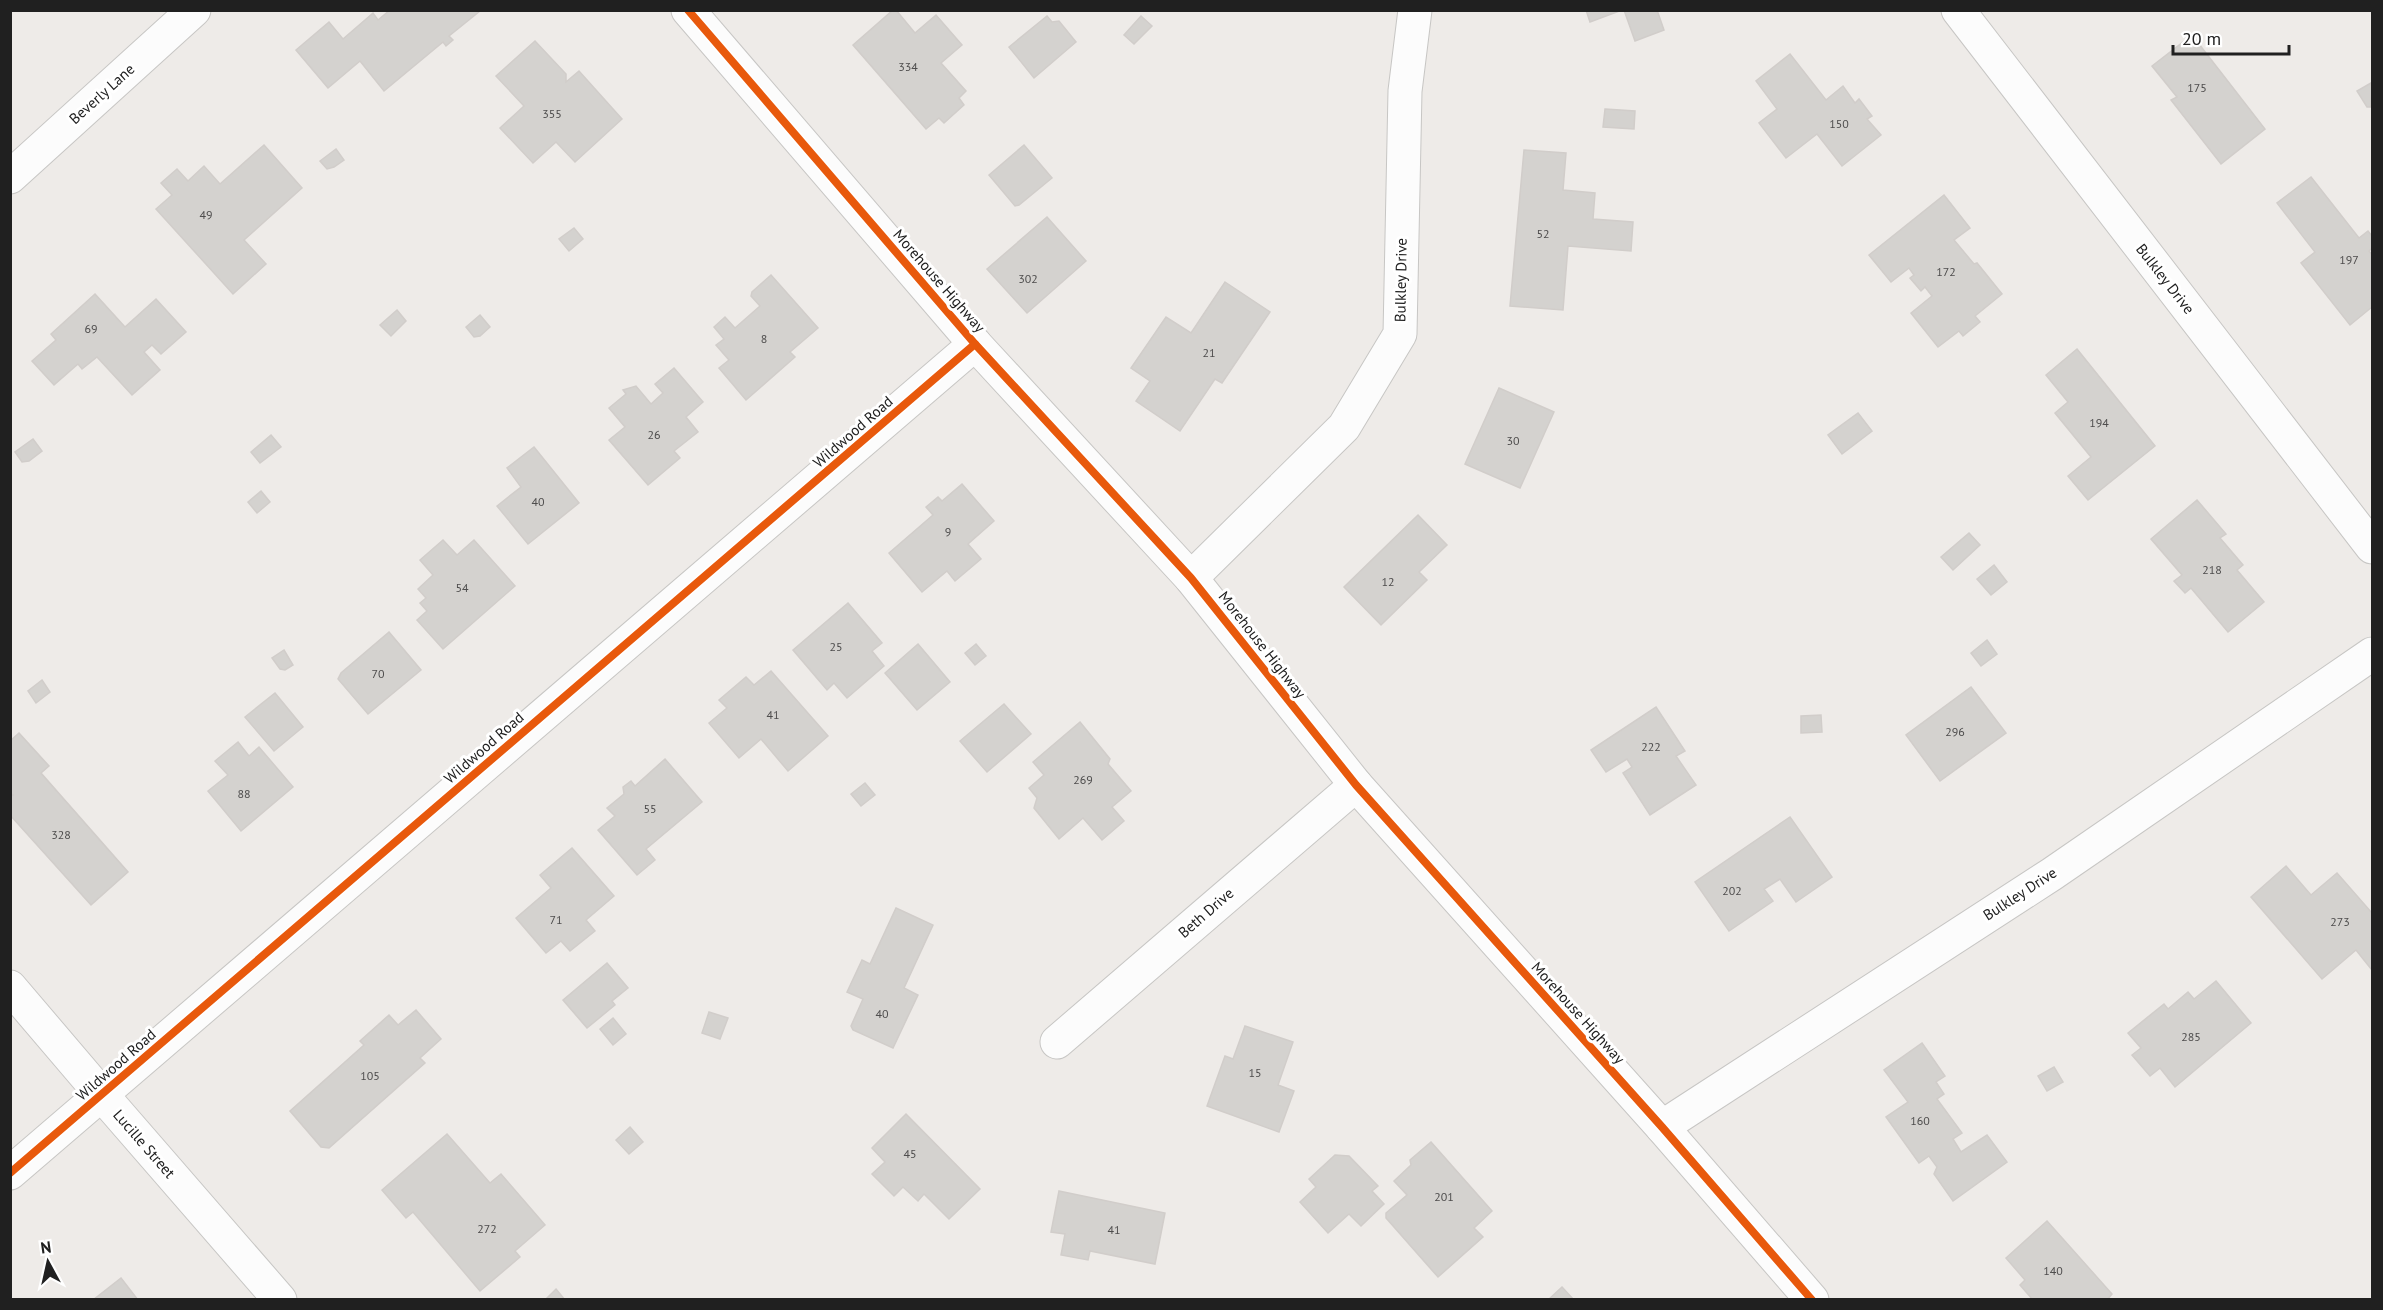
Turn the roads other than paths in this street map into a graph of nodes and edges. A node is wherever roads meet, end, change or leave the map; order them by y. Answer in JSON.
{"nodes":[{"id":1,"x":194,"y":10,"type":"edge"},
{"id":2,"x":688,"y":10,"type":"edge"},
{"id":3,"x":1415,"y":10,"type":"edge"},
{"id":4,"x":1958,"y":10,"type":"edge"},
{"id":5,"x":10,"y":177,"type":"edge"},
{"id":6,"x":975,"y":344,"type":"junction"},
{"id":7,"x":2373,"y":547,"type":"edge"},
{"id":8,"x":1191,"y":578,"type":"junction"},
{"id":9,"x":2373,"y":654,"type":"edge"},
{"id":10,"x":1356,"y":785,"type":"junction"},
{"id":11,"x":10,"y":987,"type":"edge"},
{"id":12,"x":1057,"y":1042,"type":"dead end"},
{"id":13,"x":102,"y":1095,"type":"junction"},
{"id":14,"x":1662,"y":1127,"type":"junction"},
{"id":15,"x":10,"y":1173,"type":"edge"},
{"id":16,"x":280,"y":1299,"type":"edge"},
{"id":17,"x":1812,"y":1299,"type":"edge"}],
"edges":[{"from":1,"to":5,"type":"street","name":"Beverly Lane"},
{"from":2,"to":6,"type":"street","name":"Morehouse Highway"},
{"from":3,"to":8,"type":"street","name":"Bulkley Drive"},
{"from":4,"to":7,"type":"street","name":"Bulkley Drive"},
{"from":6,"to":8,"type":"street","name":"Morehouse Highway"},
{"from":6,"to":13,"type":"street","name":"Wildwood Road"},
{"from":8,"to":10,"type":"street","name":"Morehouse Highway"},
{"from":9,"to":14,"type":"street","name":"Bulkley Drive"},
{"from":10,"to":12,"type":"street","name":"Beth Drive"},
{"from":10,"to":14,"type":"street","name":"Morehouse Highway"},
{"from":11,"to":13,"type":"street","name":"Lucille Street"},
{"from":13,"to":15,"type":"street","name":"Wildwood Road"},
{"from":13,"to":16,"type":"street","name":"Lucille Street"},
{"from":14,"to":17,"type":"street","name":"Morehouse Highway"}]}
